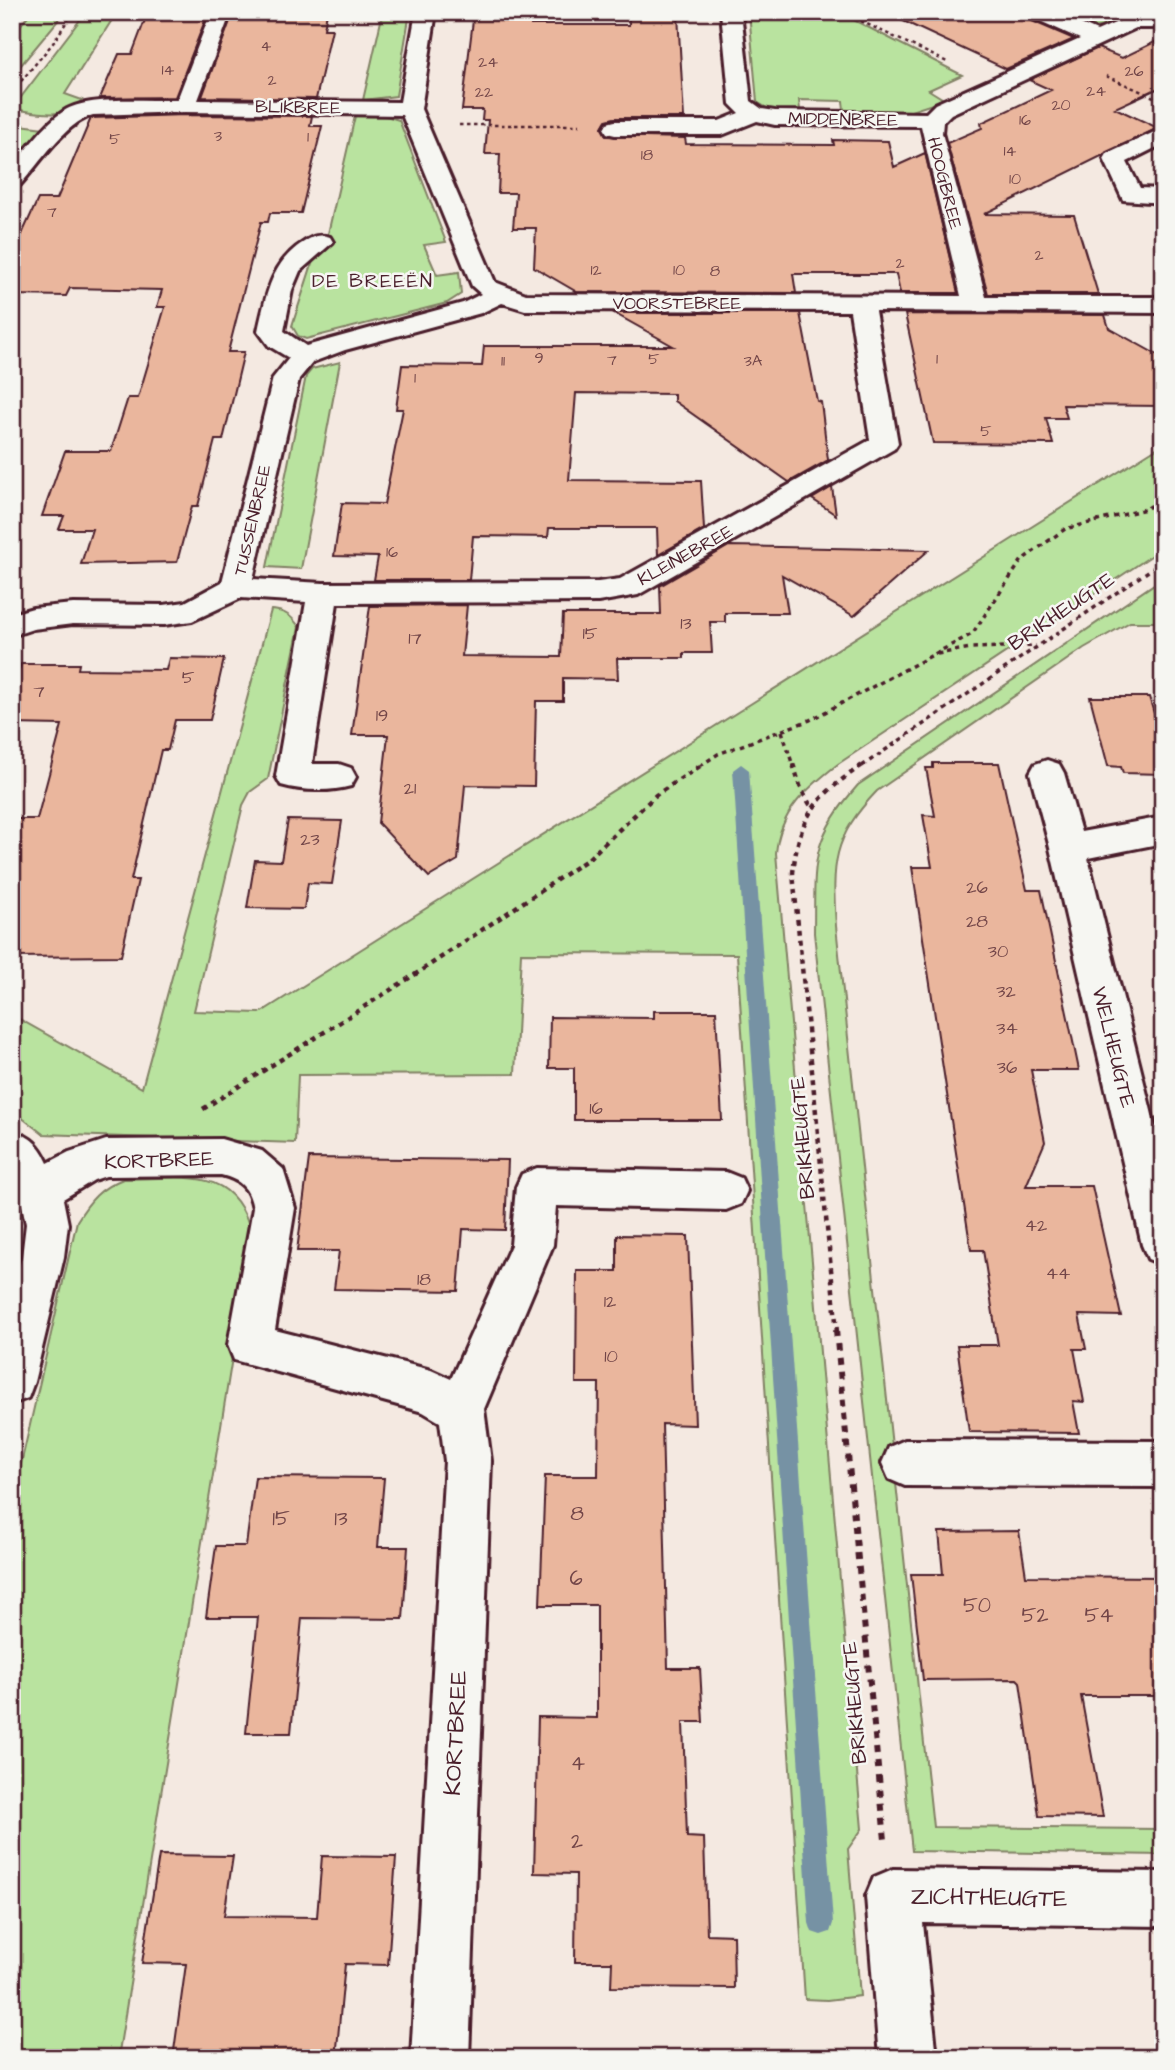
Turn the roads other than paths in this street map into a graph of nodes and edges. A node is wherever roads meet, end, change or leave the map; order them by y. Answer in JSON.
{"nodes":[{"id":1,"x":221,"y":12,"type":"edge"},
{"id":2,"x":426,"y":12,"type":"edge"},
{"id":3,"x":731,"y":12,"type":"edge"},
{"id":4,"x":1036,"y":12,"type":"edge"},
{"id":5,"x":1150,"y":18,"type":"edge"},
{"id":6,"x":1098,"y":39,"type":"junction"},
{"id":7,"x":185,"y":106,"type":"junction"},
{"id":8,"x":755,"y":114,"type":"junction"},
{"id":9,"x":413,"y":117,"type":"junction"},
{"id":10,"x":932,"y":120,"type":"junction"},
{"id":11,"x":615,"y":128,"type":"road end"},
{"id":12,"x":1163,"y":135,"type":"edge"},
{"id":13,"x":12,"y":180,"type":"edge"},
{"id":14,"x":1163,"y":195,"type":"edge"},
{"id":15,"x":321,"y":242,"type":"dead end"},
{"id":16,"x":500,"y":295,"type":"junction"},
{"id":17,"x":861,"y":303,"type":"junction"},
{"id":18,"x":975,"y":303,"type":"junction"},
{"id":19,"x":1163,"y":305,"type":"edge"},
{"id":20,"x":304,"y":356,"type":"junction"},
{"id":21,"x":236,"y":589,"type":"junction"},
{"id":22,"x":323,"y":593,"type":"junction"},
{"id":23,"x":12,"y":625,"type":"edge"},
{"id":24,"x":1047,"y":773,"type":"dead end"},
{"id":25,"x":339,"y":777,"type":"dead end"},
{"id":26,"x":1163,"y":830,"type":"edge"},
{"id":27,"x":1069,"y":848,"type":"junction"},
{"id":28,"x":12,"y":1148,"type":"edge"},
{"id":29,"x":40,"y":1190,"type":"junction"},
{"id":30,"x":726,"y":1191,"type":"dead end"},
{"id":31,"x":1163,"y":1245,"type":"edge"},
{"id":32,"x":12,"y":1382,"type":"edge"},
{"id":33,"x":461,"y":1409,"type":"junction"},
{"id":34,"x":905,"y":1463,"type":"dead end"},
{"id":35,"x":1163,"y":1464,"type":"edge"},
{"id":36,"x":1163,"y":1899,"type":"edge"},
{"id":37,"x":440,"y":2058,"type":"edge"},
{"id":38,"x":908,"y":2058,"type":"edge"}],
"edges":[{"from":1,"to":7,"type":"street"},
{"from":2,"to":9,"type":"street"},
{"from":3,"to":8,"type":"street"},
{"from":4,"to":6,"type":"street"},
{"from":5,"to":6,"type":"street","name":"HOOGBREE"},
{"from":6,"to":10,"type":"street","name":"HOOGBREE"},
{"from":7,"to":9,"type":"street","name":"BLIKBREE"},
{"from":7,"to":13,"type":"street","name":"BLIKBREE"},
{"from":8,"to":10,"type":"street","name":"MIDDENBREE"},
{"from":8,"to":11,"type":"street","name":"MIDDENBREE"},
{"from":9,"to":16,"type":"street"},
{"from":10,"to":18,"type":"street","name":"HOOGBREE"},
{"from":12,"to":14,"type":"street"},
{"from":15,"to":20,"type":"street"},
{"from":16,"to":17,"type":"street","name":"VOORSTEBREE"},
{"from":16,"to":20,"type":"street"},
{"from":17,"to":18,"type":"street","name":"VOORSTEBREE"},
{"from":17,"to":22,"type":"street","name":"KLEINEBREE"},
{"from":18,"to":19,"type":"street","name":"VOORSTEBREE"},
{"from":20,"to":21,"type":"street","name":"TUSSENBREE"},
{"from":21,"to":22,"type":"street","name":"KLEINEBREE"},
{"from":21,"to":23,"type":"street","name":"TUSSENBREE"},
{"from":22,"to":25,"type":"street"},
{"from":24,"to":27,"type":"street","name":"WELHEUGTE"},
{"from":26,"to":27,"type":"street"},
{"from":27,"to":31,"type":"street","name":"WELHEUGTE"},
{"from":28,"to":29,"type":"street"},
{"from":29,"to":32,"type":"street"},
{"from":29,"to":33,"type":"street","name":"KORTBREE"},
{"from":30,"to":33,"type":"street"},
{"from":33,"to":37,"type":"street","name":"KORTBREE"},
{"from":34,"to":35,"type":"street"},
{"from":36,"to":38,"type":"street","name":"ZICHTHEUGTE"}]}
